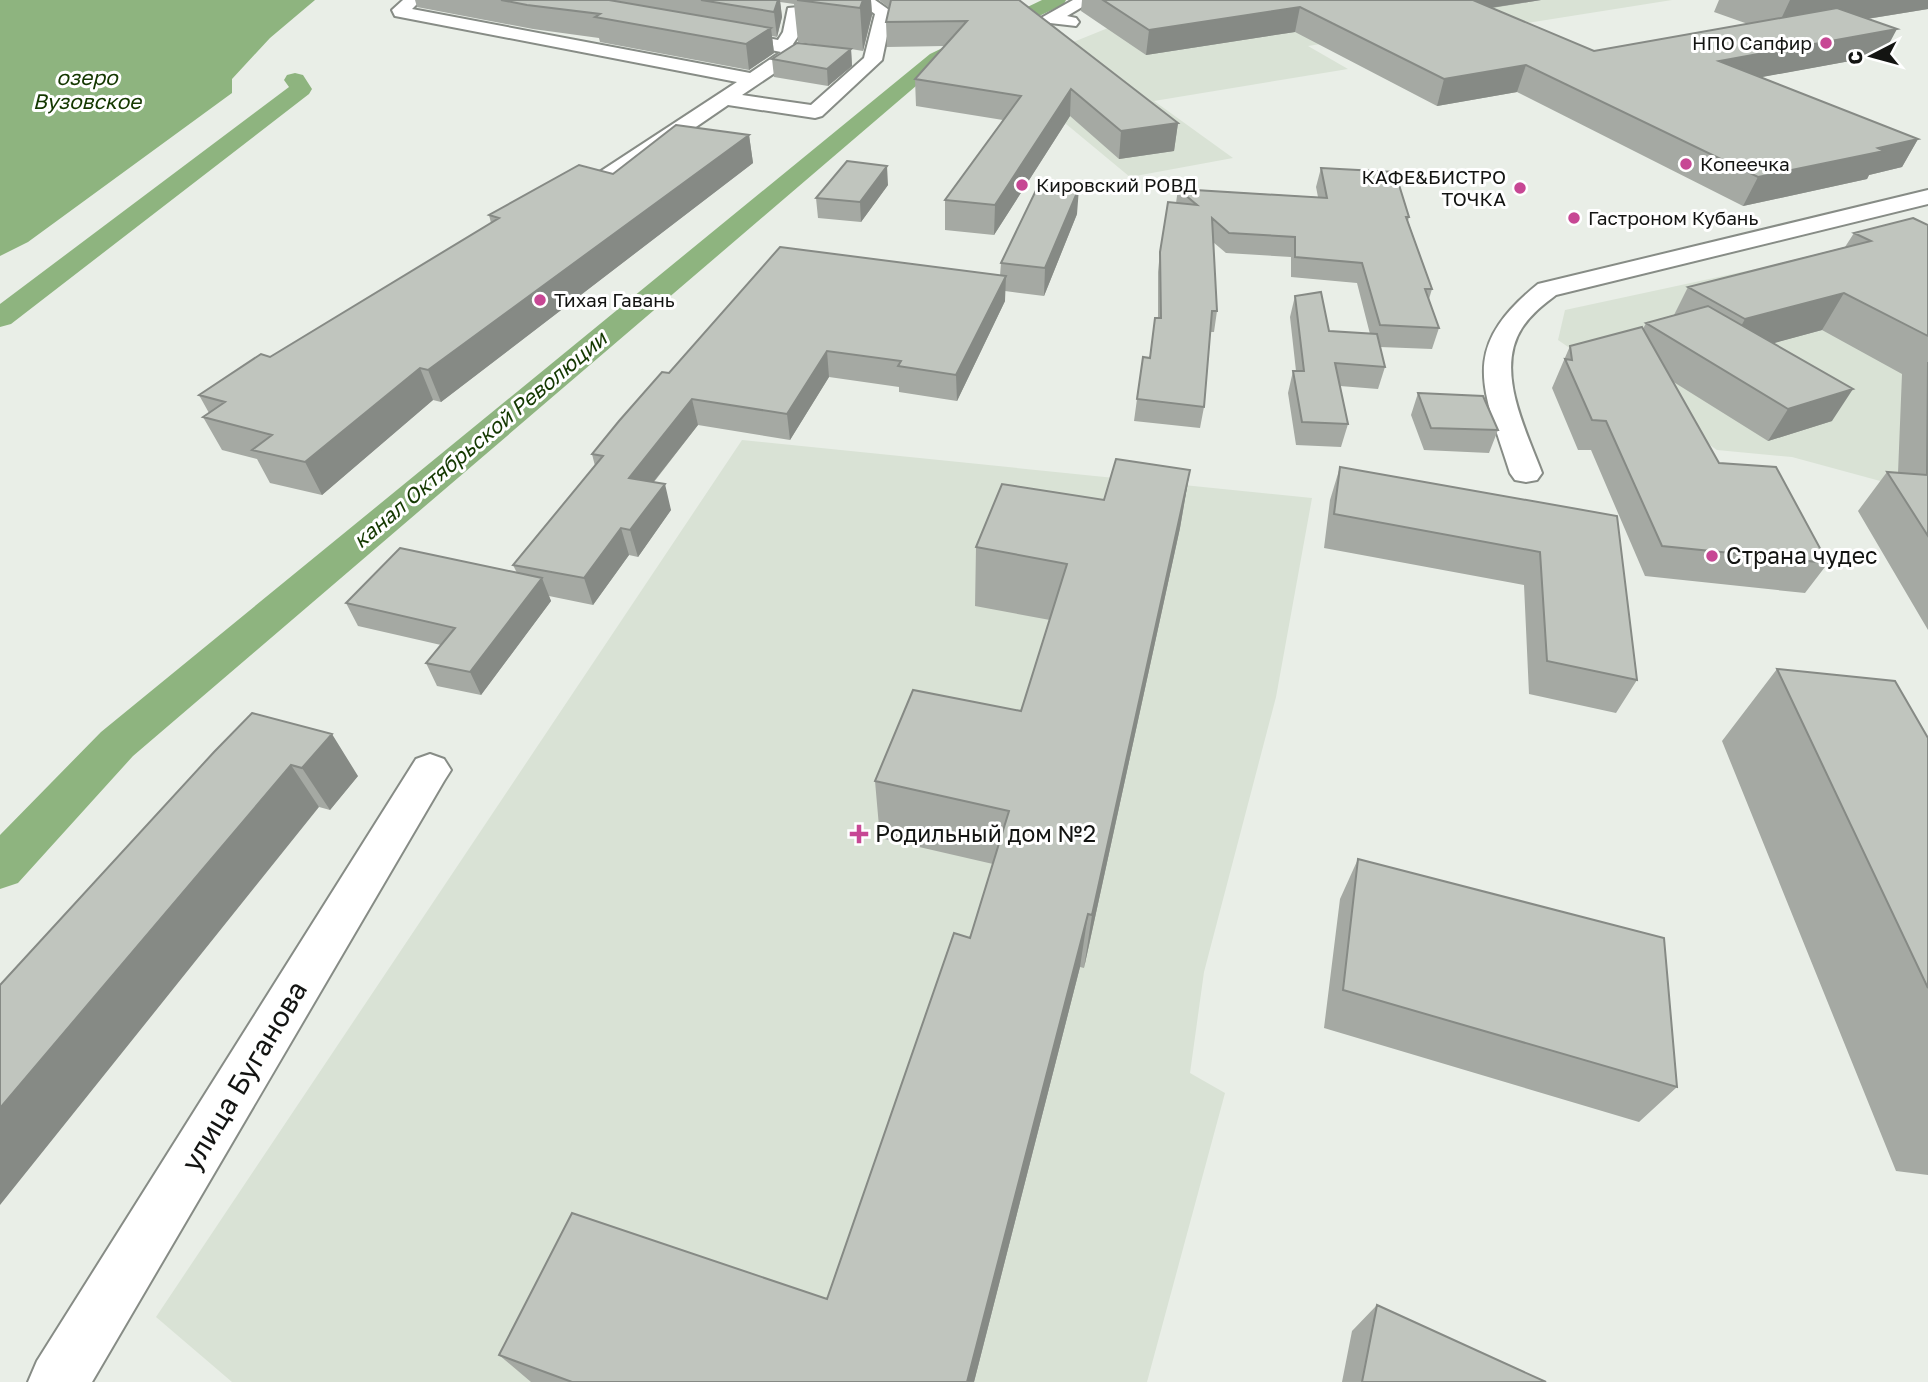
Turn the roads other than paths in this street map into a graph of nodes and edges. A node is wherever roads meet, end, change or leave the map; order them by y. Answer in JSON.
{"nodes":[{"id":1,"x":413,"y":0,"type":"edge"},
{"id":2,"x":1086,"y":0,"type":"edge"},
{"id":3,"x":869,"y":2,"type":"edge"},
{"id":4,"x":774,"y":8,"type":"edge"},
{"id":5,"x":794,"y":12,"type":"junction"},
{"id":6,"x":1070,"y":22,"type":"dead end"},
{"id":7,"x":563,"y":24,"type":"edge"},
{"id":8,"x":705,"y":32,"type":"edge"},
{"id":9,"x":539,"y":37,"type":"junction"},
{"id":10,"x":795,"y":50,"type":"junction"},
{"id":11,"x":846,"y":57,"type":"edge"},
{"id":12,"x":873,"y":60,"type":"junction"},
{"id":13,"x":753,"y":79,"type":"junction"},
{"id":14,"x":727,"y":99,"type":"junction"},
{"id":15,"x":606,"y":178,"type":"edge"},
{"id":16,"x":1928,"y":197,"type":"edge"},
{"id":17,"x":1526,"y":473,"type":"dead end"},
{"id":18,"x":430,"y":771,"type":"dead end"},
{"id":19,"x":58,"y":1382,"type":"edge"}],
"edges":[{"from":1,"to":9,"type":"street"},
{"from":2,"to":6,"type":"street"},
{"from":3,"to":5,"type":"street"},
{"from":3,"to":12,"type":"street"},
{"from":4,"to":5,"type":"street"},
{"from":5,"to":10,"type":"street"},
{"from":7,"to":9,"type":"street"},
{"from":8,"to":10,"type":"street"},
{"from":9,"to":13,"type":"street"},
{"from":10,"to":13,"type":"street"},
{"from":11,"to":12,"type":"street"},
{"from":12,"to":14,"type":"street"},
{"from":13,"to":14,"type":"street"},
{"from":14,"to":15,"type":"street"},
{"from":16,"to":17,"type":"street"},
{"from":18,"to":19,"type":"street","name":"улица Буганова"}]}
